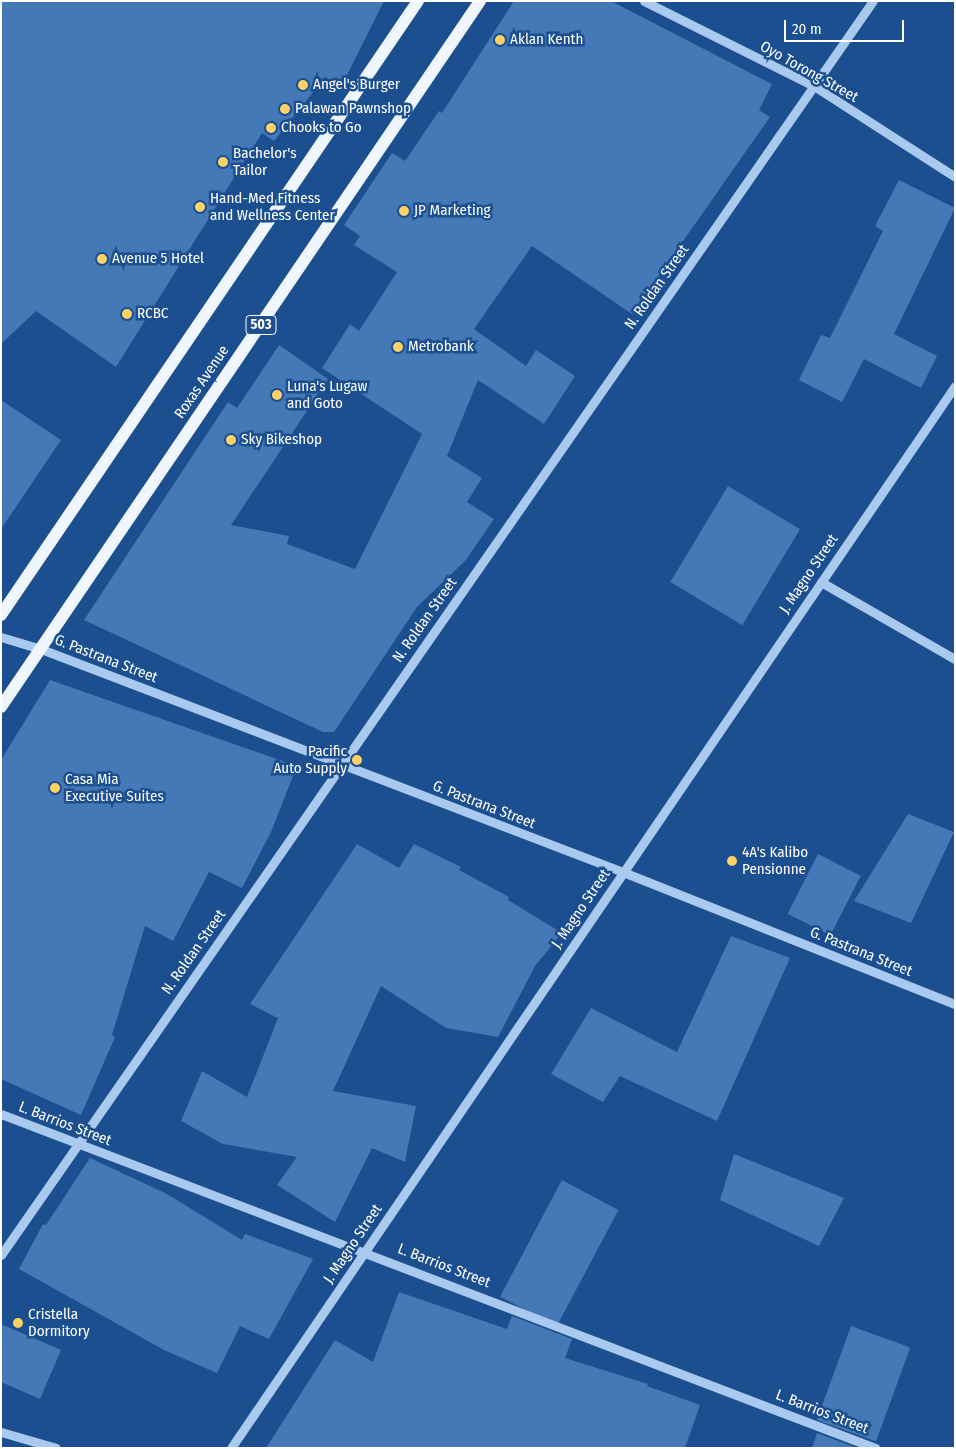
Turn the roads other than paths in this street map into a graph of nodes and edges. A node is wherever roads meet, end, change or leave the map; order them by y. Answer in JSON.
{"nodes":[{"id":1,"x":418,"y":1,"type":"edge"},
{"id":2,"x":480,"y":1,"type":"edge"},
{"id":3,"x":644,"y":1,"type":"edge"},
{"id":4,"x":873,"y":1,"type":"edge"},
{"id":5,"x":814,"y":86,"type":"junction"},
{"id":6,"x":955,"y":177,"type":"edge"},
{"id":7,"x":955,"y":386,"type":"edge"},
{"id":8,"x":821,"y":582,"type":"junction"},
{"id":9,"x":1,"y":615,"type":"edge"},
{"id":10,"x":1,"y":637,"type":"edge"},
{"id":11,"x":41,"y":649,"type":"junction"},
{"id":12,"x":955,"y":659,"type":"edge"},
{"id":13,"x":1,"y":707,"type":"edge"},
{"id":14,"x":340,"y":765,"type":"junction"},
{"id":15,"x":623,"y":872,"type":"junction"},
{"id":16,"x":955,"y":1004,"type":"edge"},
{"id":17,"x":1,"y":1114,"type":"edge"},
{"id":18,"x":78,"y":1144,"type":"junction"},
{"id":19,"x":365,"y":1251,"type":"junction"},
{"id":20,"x":1,"y":1255,"type":"edge"},
{"id":21,"x":1,"y":1432,"type":"edge"},
{"id":22,"x":56,"y":1448,"type":"edge"},
{"id":23,"x":231,"y":1448,"type":"edge"},
{"id":24,"x":875,"y":1448,"type":"edge"}],
"edges":[{"from":1,"to":9,"type":"main road"},
{"from":2,"to":11,"type":"main road","name":"Roxas Avenue","number":"503"},
{"from":3,"to":5,"type":"street","name":"Oyo Torong Street"},
{"from":4,"to":5,"type":"street","name":"N. Roldan Street"},
{"from":5,"to":6,"type":"street","name":"Oyo Torong Street"},
{"from":5,"to":14,"type":"street","name":"N. Roldan Street"},
{"from":7,"to":8,"type":"street","name":"J. Magno Street"},
{"from":8,"to":12,"type":"street"},
{"from":8,"to":15,"type":"street","name":"J. Magno Street"},
{"from":10,"to":11,"type":"street","name":"G. Pastrana Street"},
{"from":11,"to":13,"type":"main road","name":"Roxas Avenue","number":"503"},
{"from":11,"to":14,"type":"street","name":"G. Pastrana Street"},
{"from":14,"to":15,"type":"street","name":"G. Pastrana Street"},
{"from":14,"to":18,"type":"street","name":"N. Roldan Street"},
{"from":15,"to":16,"type":"street","name":"G. Pastrana Street"},
{"from":15,"to":19,"type":"street","name":"J. Magno Street"},
{"from":17,"to":18,"type":"street","name":"L. Barrios Street"},
{"from":18,"to":19,"type":"street","name":"L. Barrios Street"},
{"from":18,"to":20,"type":"street","name":"N. Roldan Street"},
{"from":19,"to":23,"type":"street","name":"J. Magno Street"},
{"from":19,"to":24,"type":"street","name":"L. Barrios Street"},
{"from":21,"to":22,"type":"street"}]}
